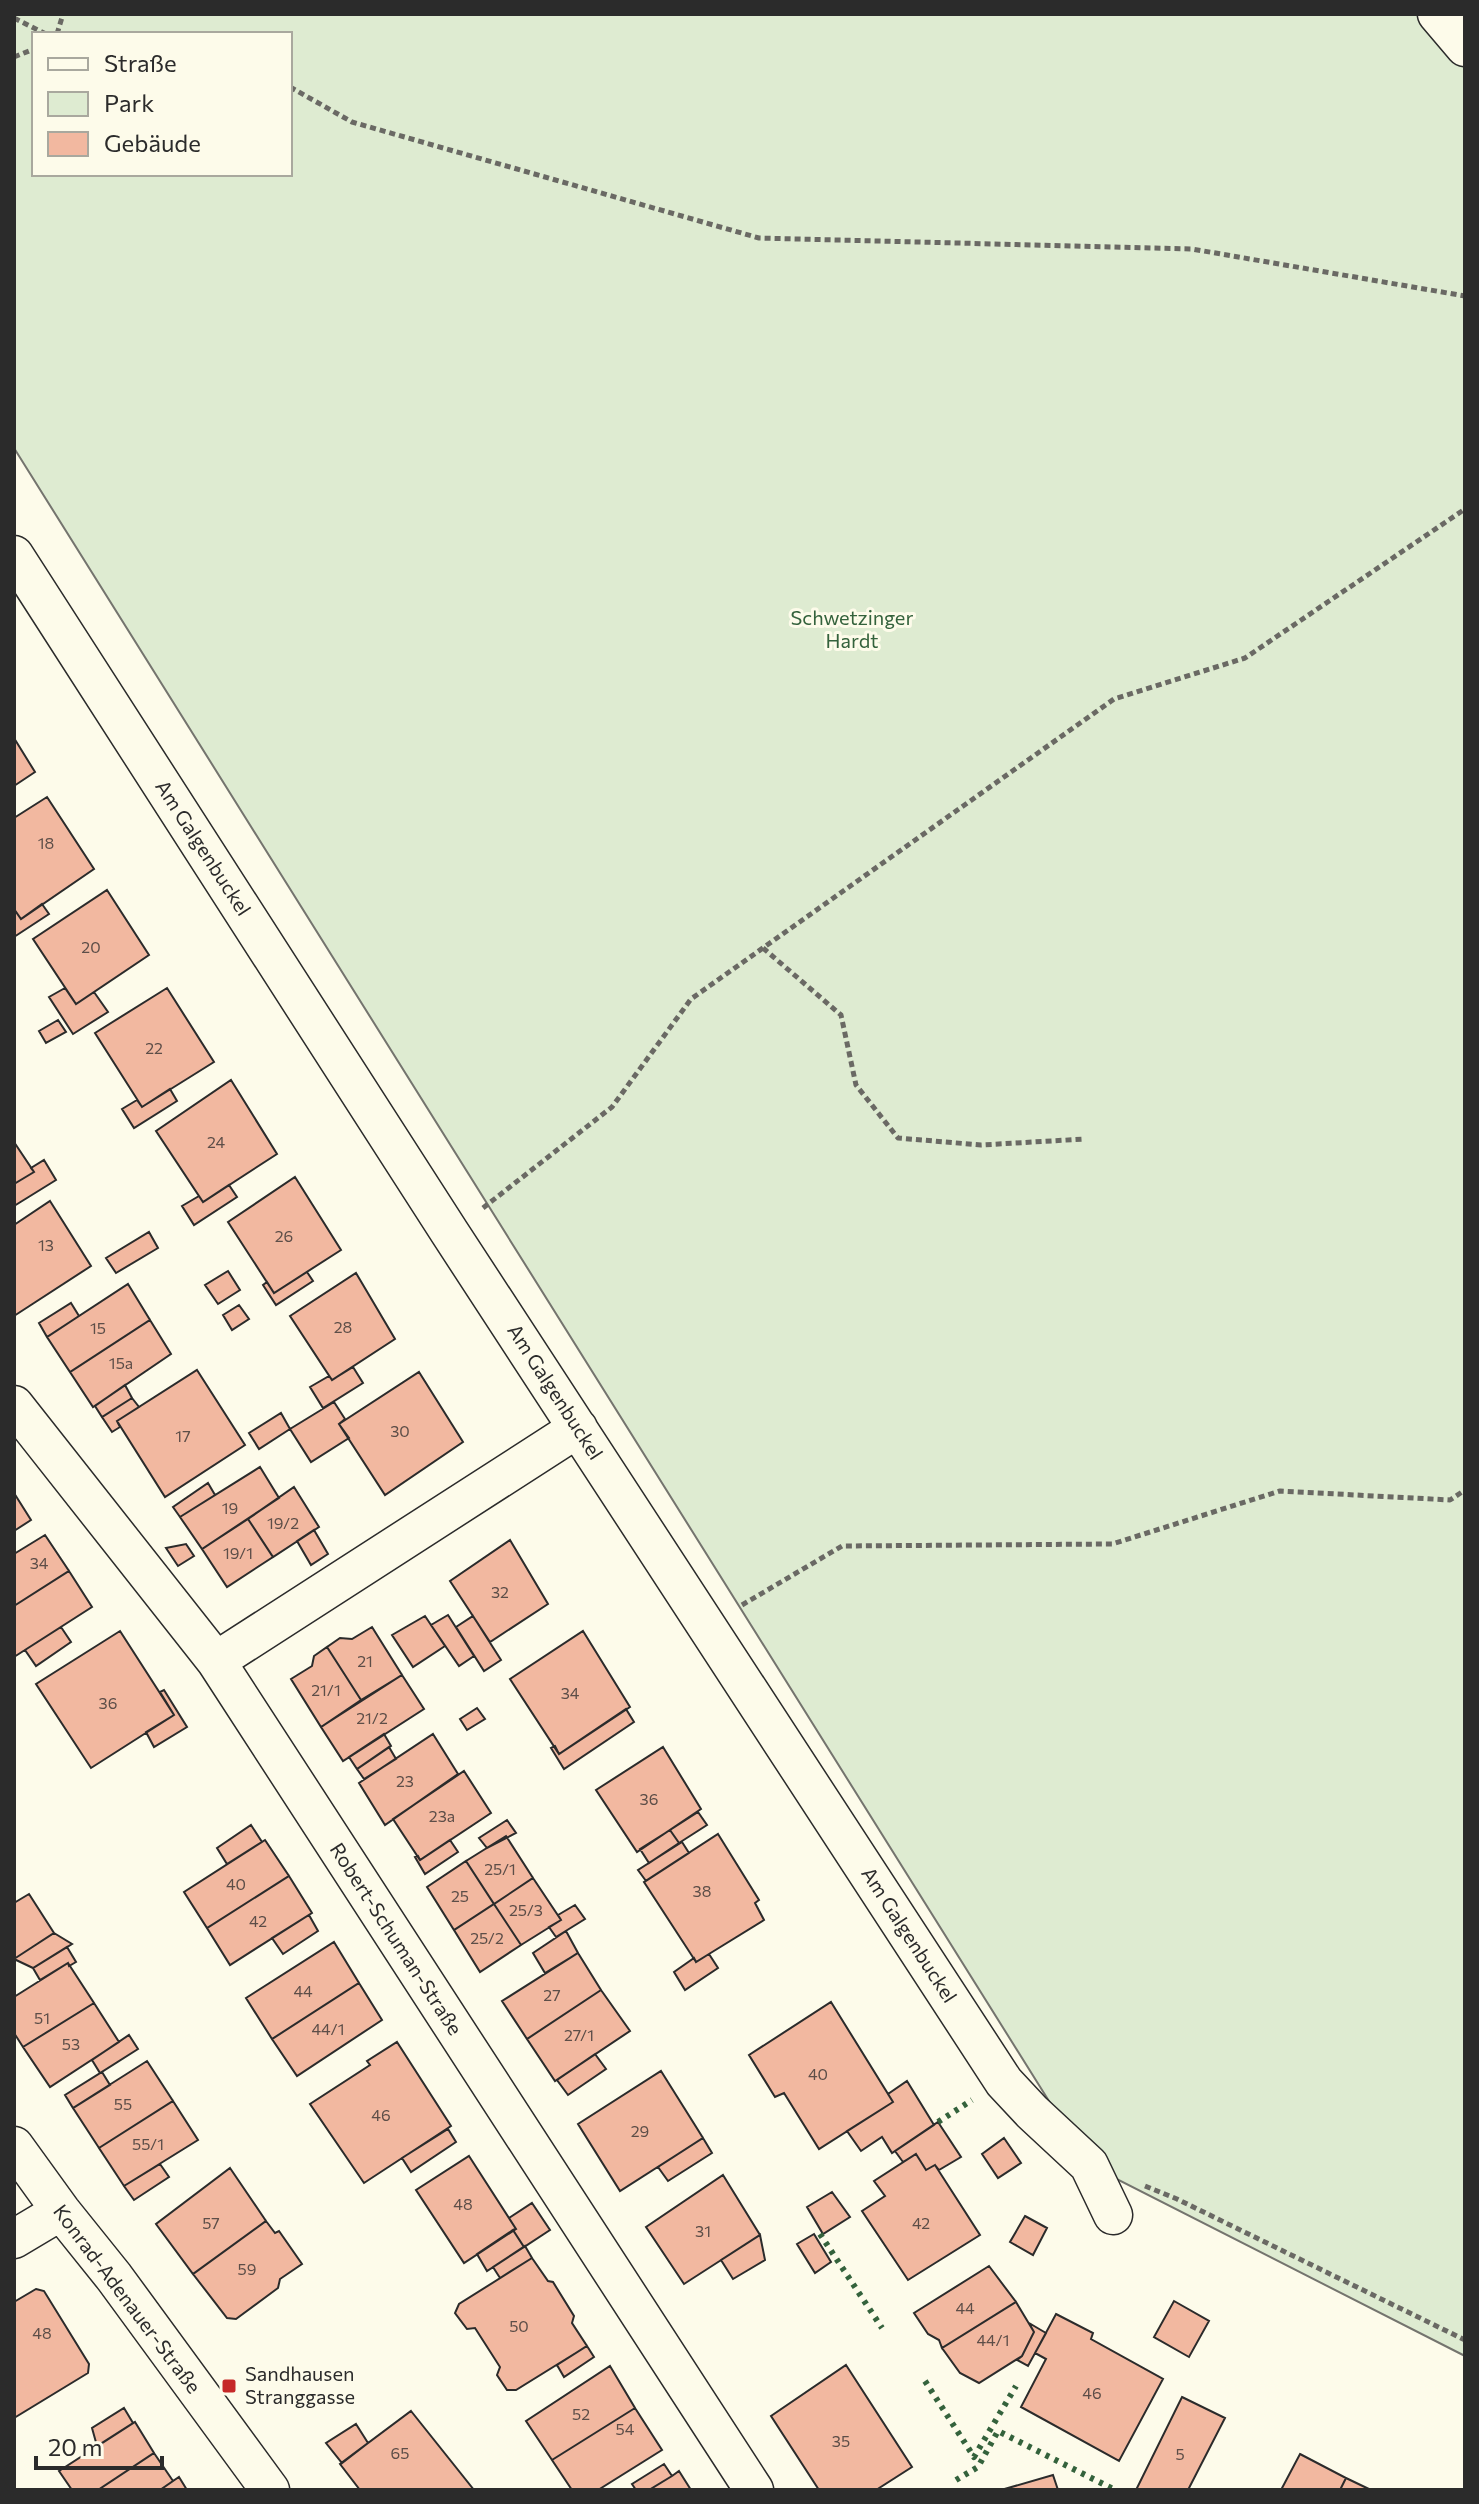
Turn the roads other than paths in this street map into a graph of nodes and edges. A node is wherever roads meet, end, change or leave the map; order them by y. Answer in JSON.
{"nodes":[{"id":1,"x":1437,"y":14,"type":"edge"},
{"id":2,"x":1465,"y":47,"type":"edge"},
{"id":3,"x":14,"y":555,"type":"edge"},
{"id":4,"x":14,"y":1405,"type":"edge"},
{"id":5,"x":578,"y":1428,"type":"junction"},
{"id":6,"x":216,"y":1661,"type":"junction"},
{"id":7,"x":14,"y":2146,"type":"edge"},
{"id":8,"x":61,"y":2211,"type":"junction"},
{"id":9,"x":1113,"y":2215,"type":"dead end"},
{"id":10,"x":14,"y":2239,"type":"edge"},
{"id":11,"x":270,"y":2490,"type":"edge"},
{"id":12,"x":754,"y":2490,"type":"edge"}],
"edges":[{"from":1,"to":2,"type":"street"},
{"from":3,"to":5,"type":"street","name":"Am Galgenbuckel"},
{"from":4,"to":6,"type":"street","name":"Robert-Schuman-Straße"},
{"from":5,"to":6,"type":"street"},
{"from":5,"to":9,"type":"street","name":"Am Galgenbuckel"},
{"from":6,"to":12,"type":"street","name":"Robert-Schuman-Straße"},
{"from":7,"to":8,"type":"street","name":"Konrad-Adenauer-Straße"},
{"from":8,"to":10,"type":"street"},
{"from":8,"to":11,"type":"street","name":"Konrad-Adenauer-Straße"}]}
